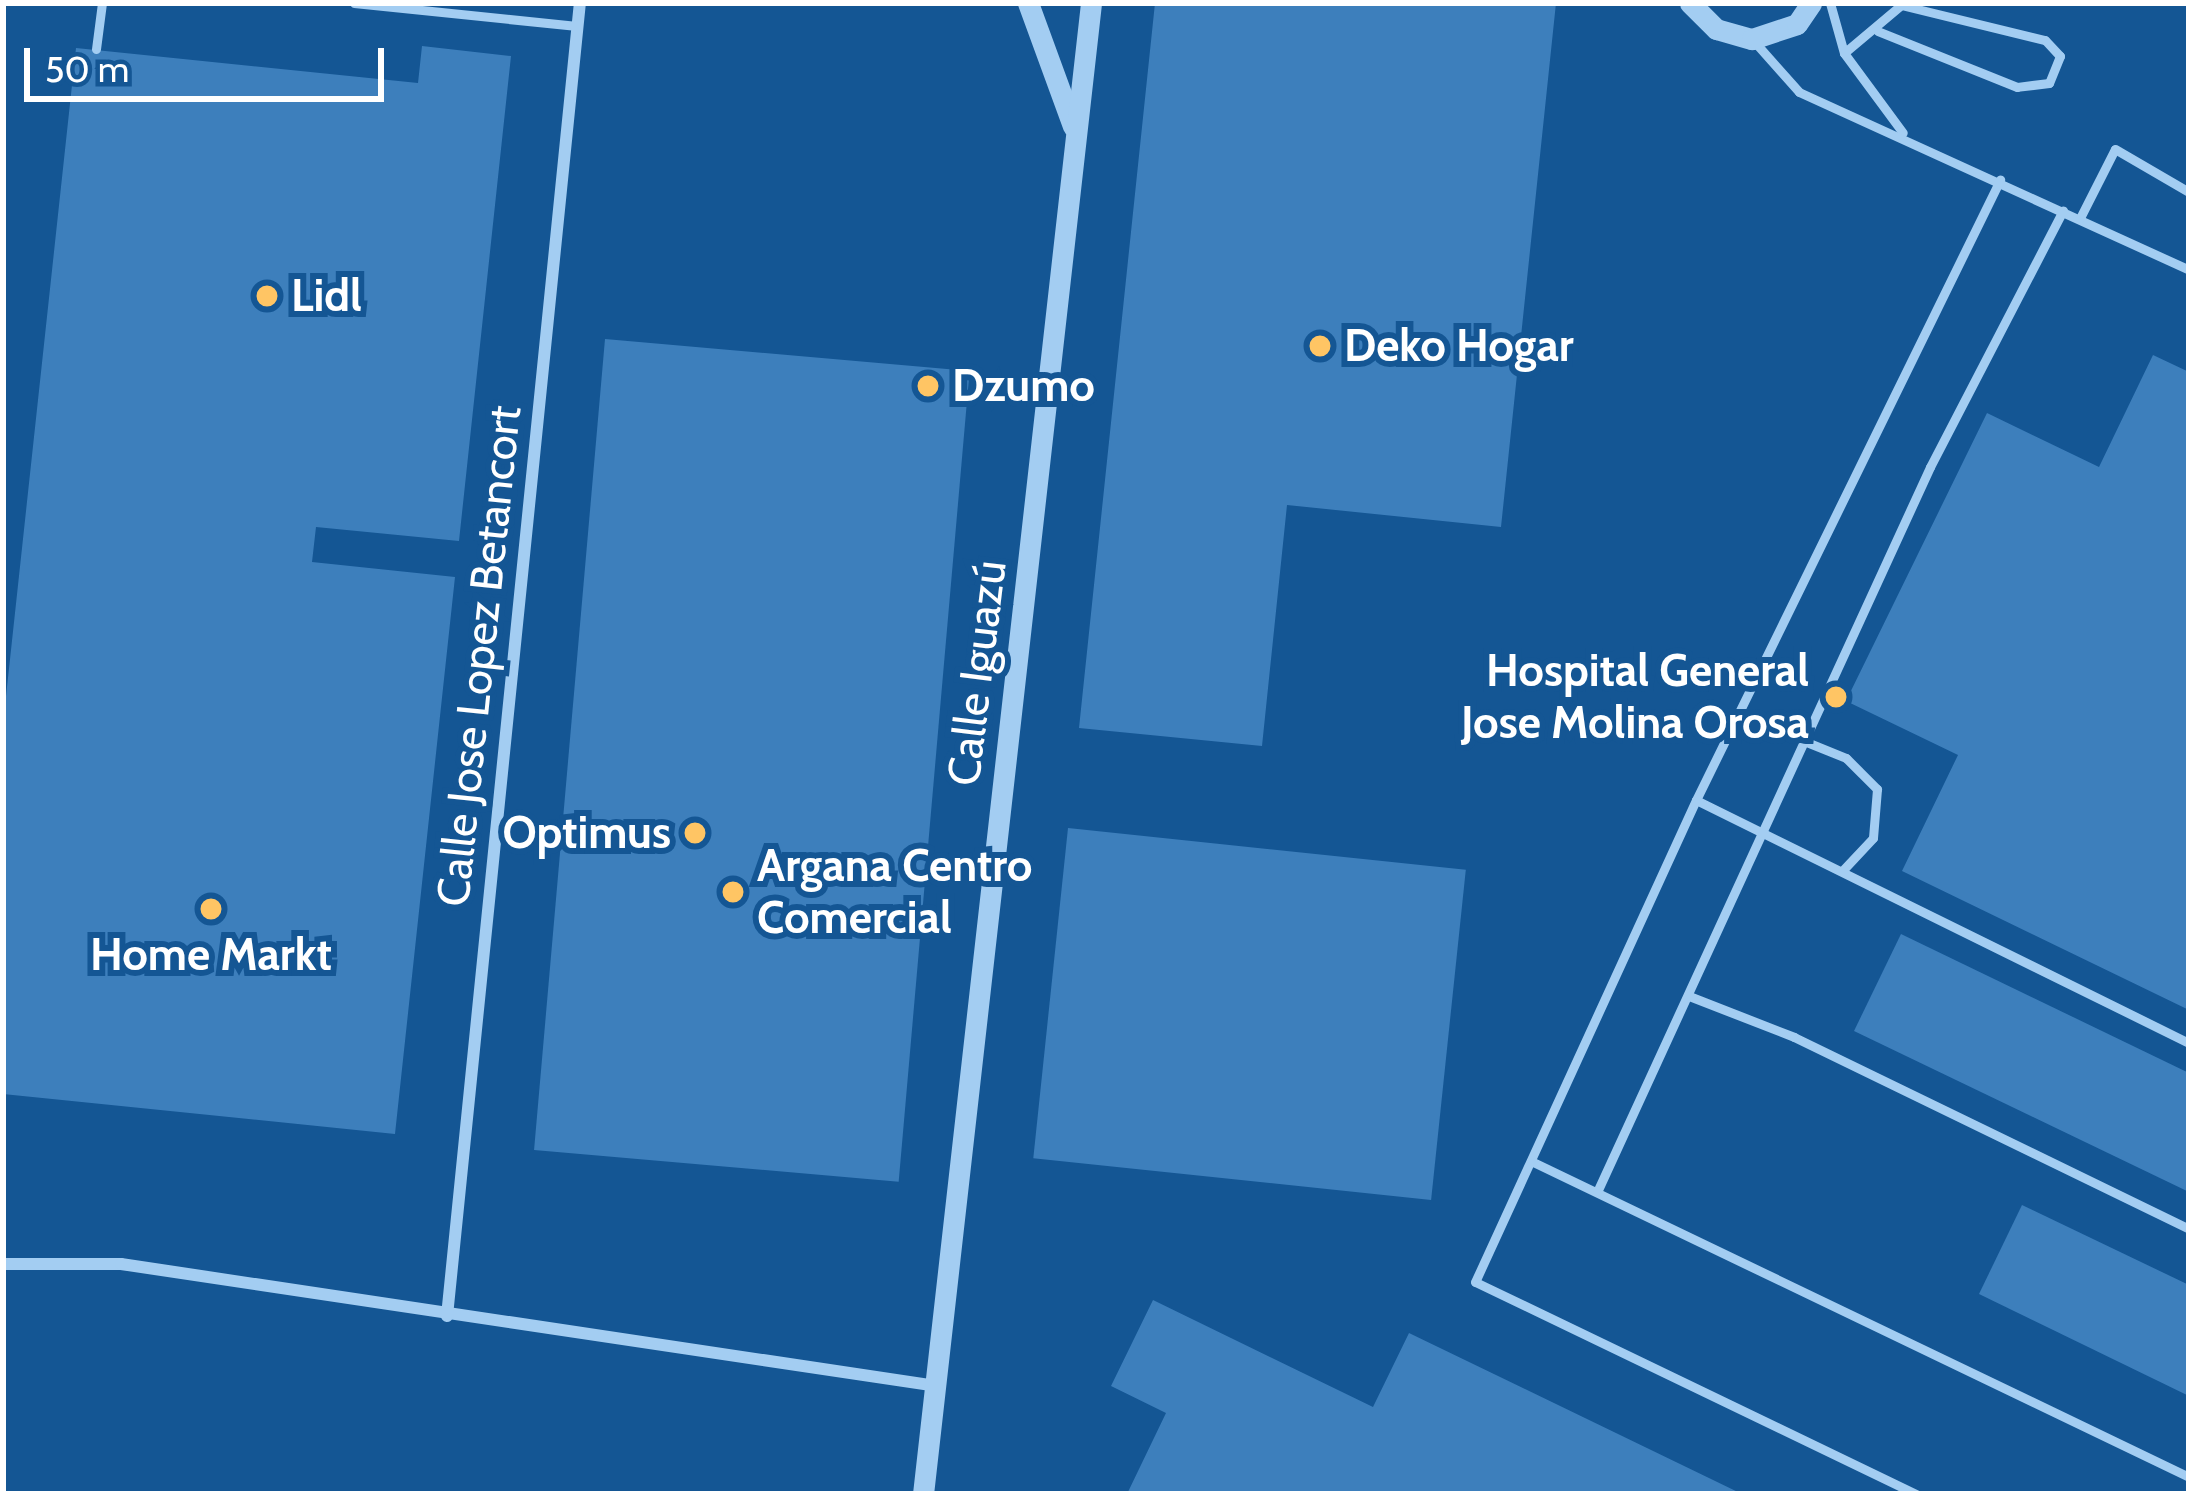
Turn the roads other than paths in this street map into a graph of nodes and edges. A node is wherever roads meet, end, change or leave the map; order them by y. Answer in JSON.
{"nodes":[{"id":1,"x":102,"y":3,"type":"edge"},
{"id":2,"x":354,"y":3,"type":"edge"},
{"id":3,"x":580,"y":3,"type":"edge"},
{"id":4,"x":1028,"y":3,"type":"edge"},
{"id":5,"x":1090,"y":3,"type":"edge"},
{"id":6,"x":1690,"y":3,"type":"edge"},
{"id":7,"x":1811,"y":3,"type":"edge"},
{"id":8,"x":1830,"y":3,"type":"edge"},
{"id":9,"x":577,"y":26,"type":"junction"},
{"id":10,"x":1879,"y":32,"type":"junction"},
{"id":11,"x":1752,"y":39,"type":"junction"},
{"id":12,"x":96,"y":49,"type":"dead end"},
{"id":13,"x":1844,"y":53,"type":"junction"},
{"id":14,"x":1076,"y":132,"type":"junction"},
{"id":15,"x":1903,"y":133,"type":"junction"},
{"id":16,"x":2000,"y":180,"type":"junction"},
{"id":17,"x":2189,"y":193,"type":"edge"},
{"id":18,"x":2063,"y":210,"type":"junction"},
{"id":19,"x":2080,"y":218,"type":"junction"},
{"id":20,"x":2189,"y":270,"type":"edge"},
{"id":21,"x":1804,"y":741,"type":"junction"},
{"id":22,"x":1696,"y":800,"type":"junction"},
{"id":23,"x":1764,"y":832,"type":"junction"},
{"id":24,"x":1843,"y":870,"type":"junction"},
{"id":25,"x":1689,"y":996,"type":"junction"},
{"id":26,"x":2189,"y":1042,"type":"edge"},
{"id":27,"x":1531,"y":1161,"type":"junction"},
{"id":28,"x":1597,"y":1192,"type":"junction"},
{"id":29,"x":2189,"y":1229,"type":"edge"},
{"id":30,"x":3,"y":1264,"type":"edge"},
{"id":31,"x":447,"y":1316,"type":"junction"},
{"id":32,"x":936,"y":1385,"type":"junction"},
{"id":33,"x":2189,"y":1477,"type":"edge"},
{"id":34,"x":923,"y":1494,"type":"edge"},
{"id":35,"x":1916,"y":1494,"type":"edge"}],
"edges":[{"from":1,"to":12,"type":"lane"},
{"from":2,"to":9,"type":"lane"},
{"from":3,"to":9,"type":"street","name":"Calle Jose Lopez Betancort"},
{"from":4,"to":14,"type":"street"},
{"from":5,"to":14,"type":"street","name":"Calle Iguazú"},
{"from":6,"to":11,"type":"street"},
{"from":7,"to":11,"type":"street"},
{"from":8,"to":13,"type":"lane"},
{"from":9,"to":31,"type":"street","name":"Calle Jose Lopez Betancort"},
{"from":10,"to":10,"type":"lane"},
{"from":10,"to":13,"type":"lane"},
{"from":11,"to":15,"type":"lane"},
{"from":13,"to":15,"type":"lane"},
{"from":14,"to":32,"type":"street","name":"Calle Iguazú"},
{"from":15,"to":16,"type":"lane"},
{"from":16,"to":18,"type":"lane"},
{"from":16,"to":22,"type":"lane"},
{"from":17,"to":19,"type":"lane"},
{"from":18,"to":19,"type":"lane"},
{"from":18,"to":21,"type":"lane"},
{"from":19,"to":20,"type":"lane"},
{"from":21,"to":23,"type":"lane"},
{"from":21,"to":24,"type":"lane"},
{"from":22,"to":23,"type":"lane"},
{"from":22,"to":27,"type":"lane"},
{"from":23,"to":24,"type":"lane"},
{"from":23,"to":25,"type":"lane"},
{"from":24,"to":26,"type":"lane"},
{"from":25,"to":28,"type":"lane"},
{"from":25,"to":29,"type":"lane"},
{"from":27,"to":28,"type":"lane"},
{"from":27,"to":35,"type":"lane"},
{"from":28,"to":33,"type":"lane"},
{"from":30,"to":31,"type":"street"},
{"from":31,"to":32,"type":"street"},
{"from":32,"to":34,"type":"street","name":"Calle Iguazú"}]}
